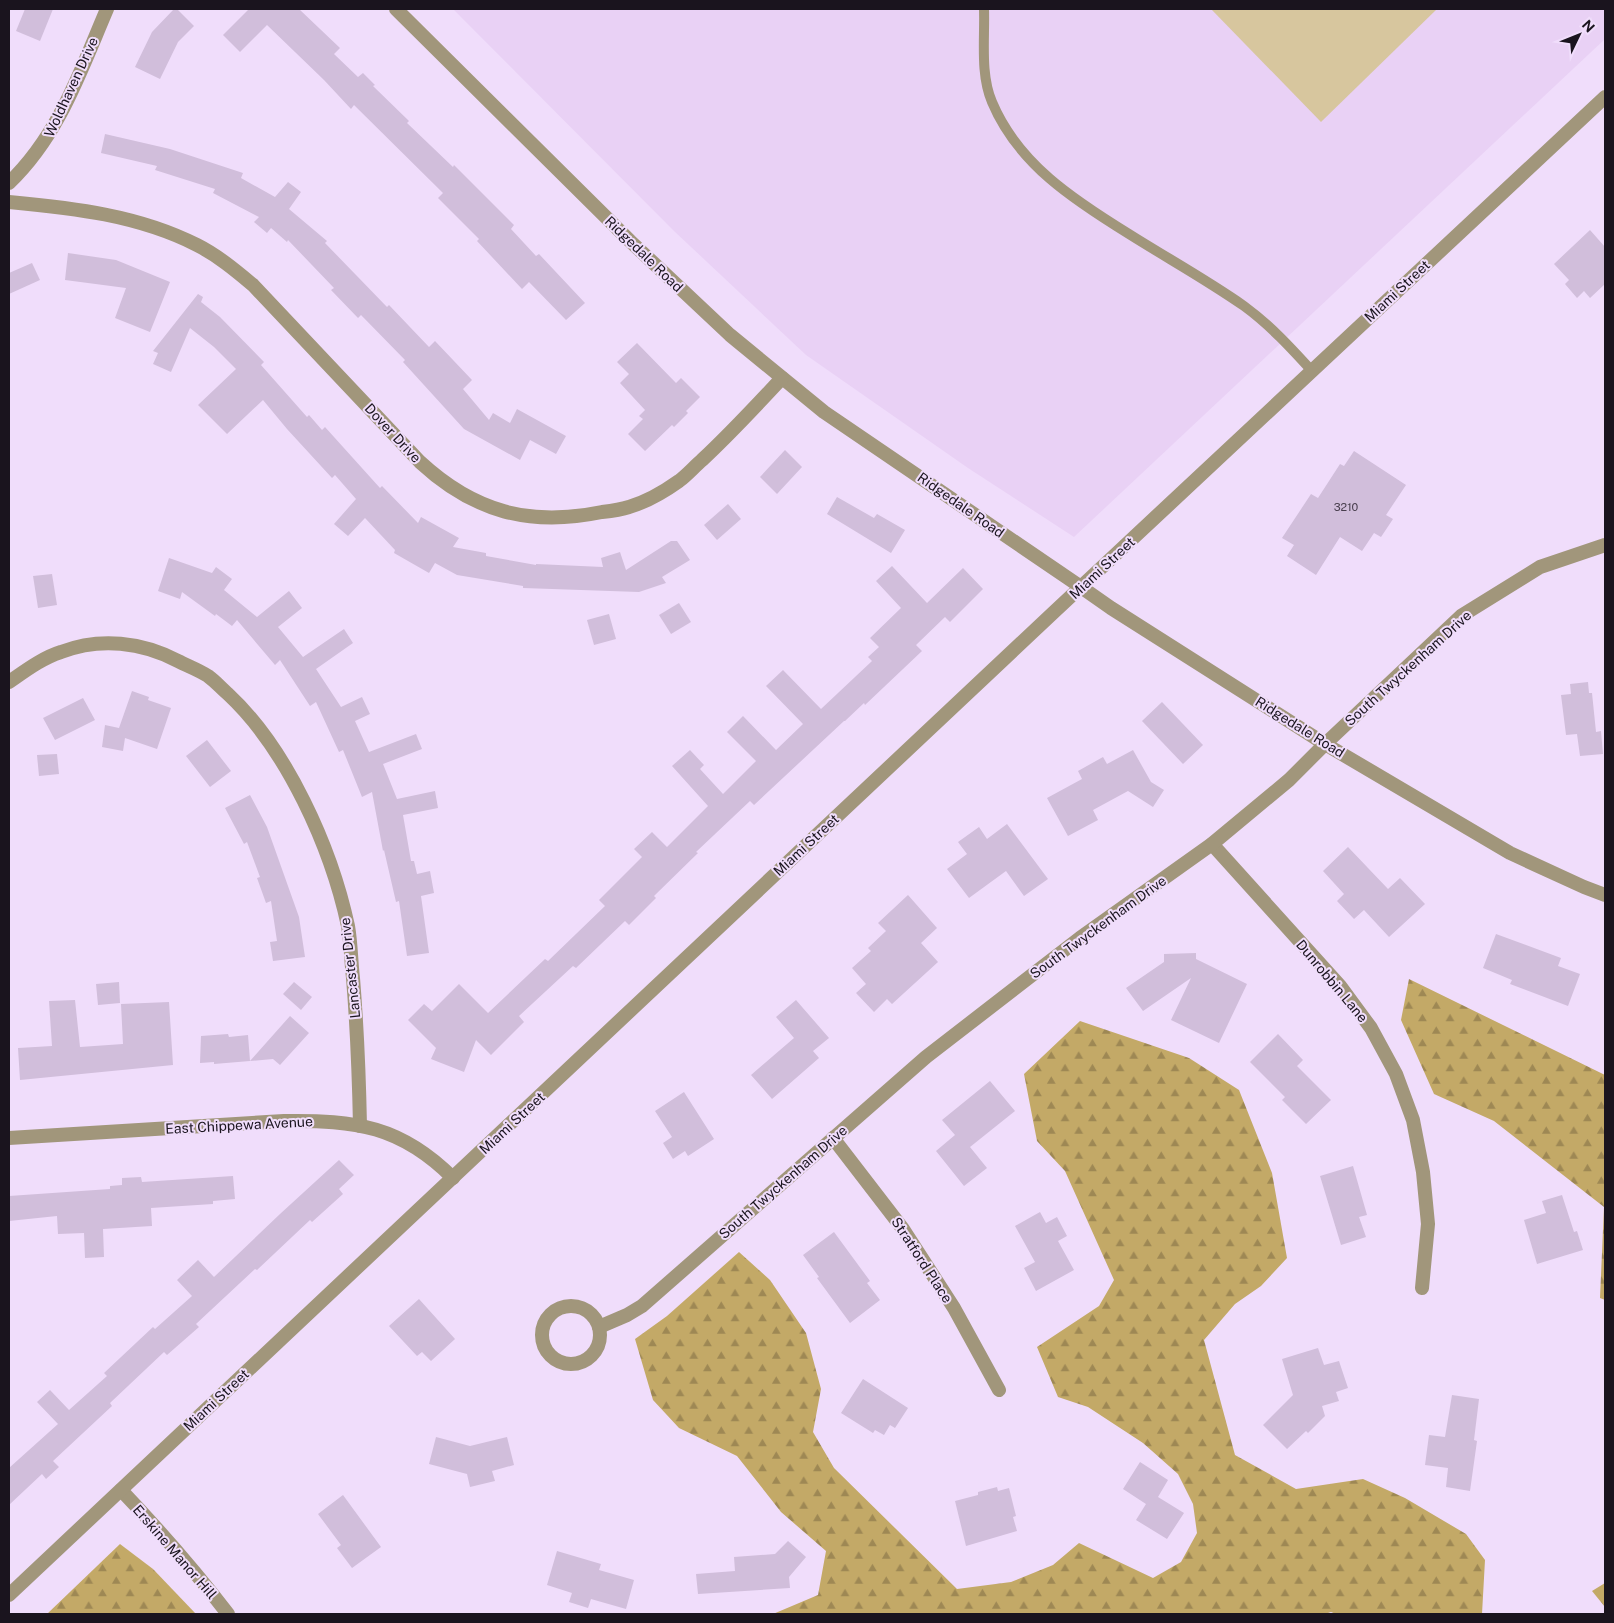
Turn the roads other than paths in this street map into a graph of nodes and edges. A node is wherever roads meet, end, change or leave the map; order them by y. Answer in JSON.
{"nodes":[{"id":1,"x":107,"y":9,"type":"edge"},
{"id":2,"x":396,"y":9,"type":"edge"},
{"id":3,"x":984,"y":9,"type":"edge"},
{"id":4,"x":1605,"y":97,"type":"edge"},
{"id":5,"x":9,"y":183,"type":"edge"},
{"id":6,"x":9,"y":202,"type":"edge"},
{"id":7,"x":1312,"y":371,"type":"junction"},
{"id":8,"x":782,"y":378,"type":"junction"},
{"id":9,"x":1605,"y":545,"type":"edge"},
{"id":10,"x":1081,"y":588,"type":"junction"},
{"id":11,"x":9,"y":682,"type":"edge"},
{"id":12,"x":1325,"y":744,"type":"junction"},
{"id":13,"x":1212,"y":844,"type":"junction"},
{"id":14,"x":1605,"y":895,"type":"edge"},
{"id":15,"x":360,"y":1126,"type":"junction"},
{"id":16,"x":9,"y":1138,"type":"edge"},
{"id":17,"x":833,"y":1138,"type":"junction"},
{"id":18,"x":454,"y":1178,"type":"junction"},
{"id":19,"x":1422,"y":1288,"type":"dead end"},
{"id":20,"x":600,"y":1327,"type":"junction"},
{"id":21,"x":999,"y":1390,"type":"dead end"},
{"id":22,"x":121,"y":1490,"type":"junction"},
{"id":23,"x":9,"y":1595,"type":"edge"},
{"id":24,"x":228,"y":1614,"type":"edge"}],
"edges":[{"from":1,"to":5,"type":"street","name":"Woldhaven Drive"},
{"from":2,"to":8,"type":"street","name":"Ridgedale Road"},
{"from":3,"to":7,"type":"lane"},
{"from":4,"to":7,"type":"street","name":"Miami Street"},
{"from":6,"to":8,"type":"street","name":"Dover Drive"},
{"from":7,"to":10,"type":"street","name":"Miami Street"},
{"from":8,"to":10,"type":"street","name":"Ridgedale Road"},
{"from":9,"to":12,"type":"street","name":"South Twyckenham Drive"},
{"from":10,"to":12,"type":"street","name":"Ridgedale Road"},
{"from":10,"to":18,"type":"street","name":"Miami Street"},
{"from":11,"to":15,"type":"street","name":"Lancaster Drive"},
{"from":12,"to":13,"type":"street","name":"South Twyckenham Drive"},
{"from":12,"to":14,"type":"street","name":"Ridgedale Road"},
{"from":13,"to":17,"type":"street","name":"South Twyckenham Drive"},
{"from":13,"to":19,"type":"street","name":"Dunrobbin Lane"},
{"from":15,"to":16,"type":"street","name":"East Chippewa Avenue"},
{"from":15,"to":18,"type":"street","name":"East Chippewa Avenue"},
{"from":17,"to":20,"type":"street","name":"South Twyckenham Drive"},
{"from":17,"to":21,"type":"street","name":"Stratford Place"},
{"from":18,"to":22,"type":"street","name":"Miami Street"},
{"from":20,"to":20,"type":"street"},
{"from":22,"to":23,"type":"street","name":"Miami Street"},
{"from":22,"to":24,"type":"street","name":"Erskine Manor Hill"}]}
